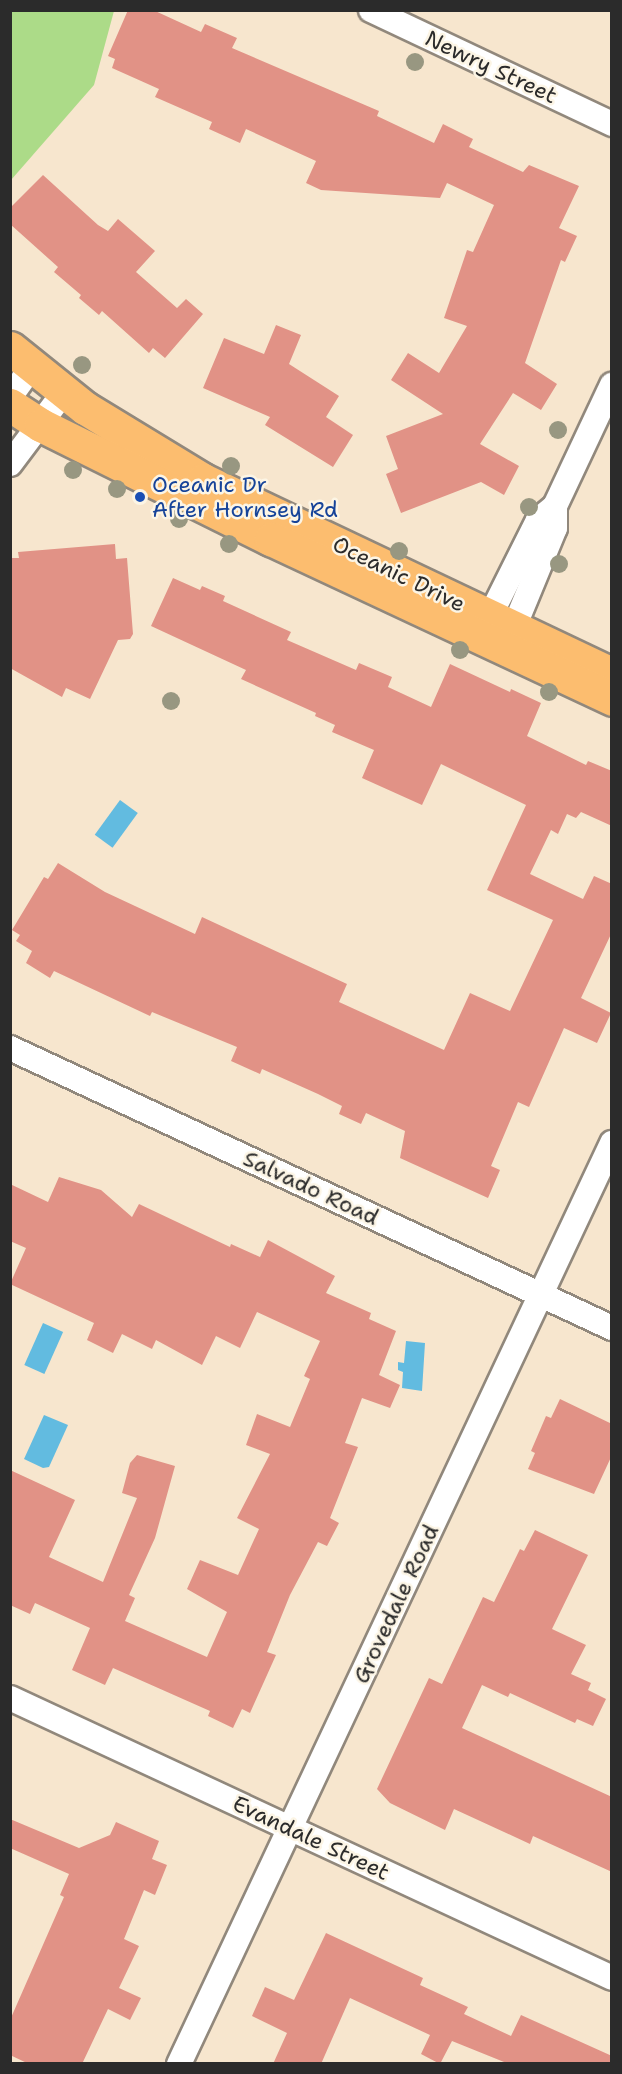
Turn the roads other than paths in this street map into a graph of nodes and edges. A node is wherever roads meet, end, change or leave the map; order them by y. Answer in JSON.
{"nodes":[{"id":1,"x":371,"y":10,"type":"edge"},
{"id":2,"x":612,"y":124,"type":"edge"},
{"id":3,"x":21,"y":358,"type":"edge"},
{"id":4,"x":612,"y":385,"type":"edge"},
{"id":5,"x":64,"y":392,"type":"junction"},
{"id":6,"x":10,"y":397,"type":"edge"},
{"id":7,"x":10,"y":405,"type":"edge"},
{"id":8,"x":41,"y":425,"type":"junction"},
{"id":9,"x":10,"y":464,"type":"edge"},
{"id":10,"x":497,"y":633,"type":"junction"},
{"id":11,"x":612,"y":674,"type":"edge"},
{"id":12,"x":612,"y":699,"type":"edge"},
{"id":13,"x":10,"y":1048,"type":"edge"},
{"id":14,"x":612,"y":1143,"type":"edge"},
{"id":15,"x":542,"y":1296,"type":"junction"},
{"id":16,"x":612,"y":1328,"type":"edge"},
{"id":17,"x":10,"y":1698,"type":"edge"},
{"id":18,"x":289,"y":1828,"type":"junction"},
{"id":19,"x":612,"y":1978,"type":"edge"},
{"id":20,"x":179,"y":2064,"type":"edge"}],
"edges":[{"from":1,"to":2,"type":"street","name":"Newry Street"},
{"from":3,"to":5,"type":"main road","name":"Oceanic Drive"},
{"from":3,"to":6,"type":"street"},
{"from":4,"to":10,"type":"street"},
{"from":5,"to":8,"type":"street"},
{"from":5,"to":10,"type":"main road","name":"Oceanic Drive"},
{"from":7,"to":8,"type":"main road","name":"Oceanic Drive"},
{"from":8,"to":9,"type":"street"},
{"from":8,"to":10,"type":"main road","name":"Oceanic Drive"},
{"from":10,"to":11,"type":"main road","name":"Oceanic Drive"},
{"from":10,"to":12,"type":"main road","name":"Oceanic Drive"},
{"from":13,"to":15,"type":"street","name":"Salvado Road"},
{"from":14,"to":15,"type":"street","name":"Grovedale Road"},
{"from":15,"to":16,"type":"street","name":"Salvado Road"},
{"from":15,"to":18,"type":"street","name":"Grovedale Road"},
{"from":17,"to":18,"type":"street","name":"Evandale Street"},
{"from":18,"to":19,"type":"street","name":"Evandale Street"},
{"from":18,"to":20,"type":"street","name":"Grovedale Road"}]}
